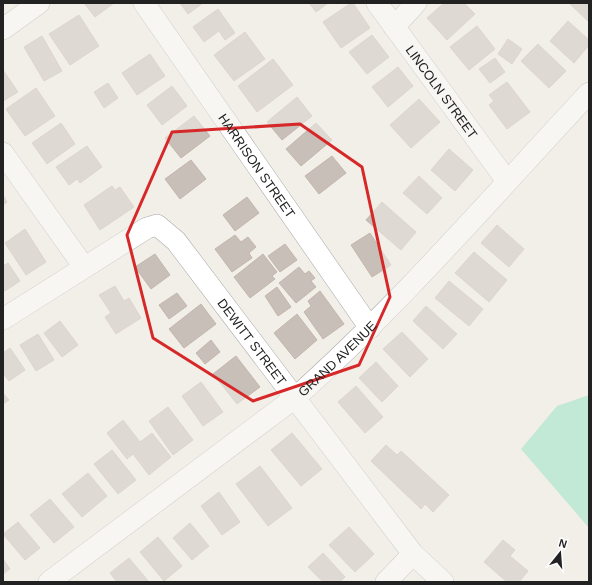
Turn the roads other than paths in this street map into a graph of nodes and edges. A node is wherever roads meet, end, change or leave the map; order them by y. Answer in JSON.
{"nodes":[{"id":1,"x":39,"y":3,"type":"edge"},
{"id":2,"x":144,"y":3,"type":"edge"},
{"id":3,"x":377,"y":3,"type":"edge"},
{"id":4,"x":416,"y":3,"type":"edge"},
{"id":5,"x":394,"y":27,"type":"junction"},
{"id":6,"x":3,"y":29,"type":"edge"},
{"id":7,"x":589,"y":94,"type":"edge"},
{"id":8,"x":3,"y":153,"type":"edge"},
{"id":9,"x":507,"y":182,"type":"junction"},
{"id":10,"x":84,"y":267,"type":"junction"},
{"id":11,"x":3,"y":318,"type":"edge"},
{"id":12,"x":370,"y":328,"type":"junction"},
{"id":13,"x":296,"y":397,"type":"junction"},
{"id":14,"x":413,"y":554,"type":"junction"},
{"id":15,"x":49,"y":582,"type":"edge"},
{"id":16,"x":386,"y":582,"type":"edge"},
{"id":17,"x":443,"y":582,"type":"edge"}],
"edges":[{"from":1,"to":6,"type":"street"},
{"from":2,"to":12,"type":"street","name":"HARRISON STREET"},
{"from":3,"to":5,"type":"street","name":"LINCOLN STREET"},
{"from":4,"to":5,"type":"street"},
{"from":5,"to":9,"type":"street","name":"LINCOLN STREET"},
{"from":7,"to":9,"type":"street","name":"GRAND AVENUE"},
{"from":8,"to":10,"type":"street"},
{"from":9,"to":12,"type":"street","name":"GRAND AVENUE"},
{"from":10,"to":11,"type":"street"},
{"from":10,"to":13,"type":"street","name":"DEWITT STREET"},
{"from":12,"to":13,"type":"street","name":"GRAND AVENUE"},
{"from":13,"to":14,"type":"street","name":"DEWITT STREET"},
{"from":13,"to":15,"type":"street","name":"GRAND AVENUE"},
{"from":14,"to":16,"type":"street"},
{"from":14,"to":17,"type":"street","name":"DEWITT STREET"}]}
